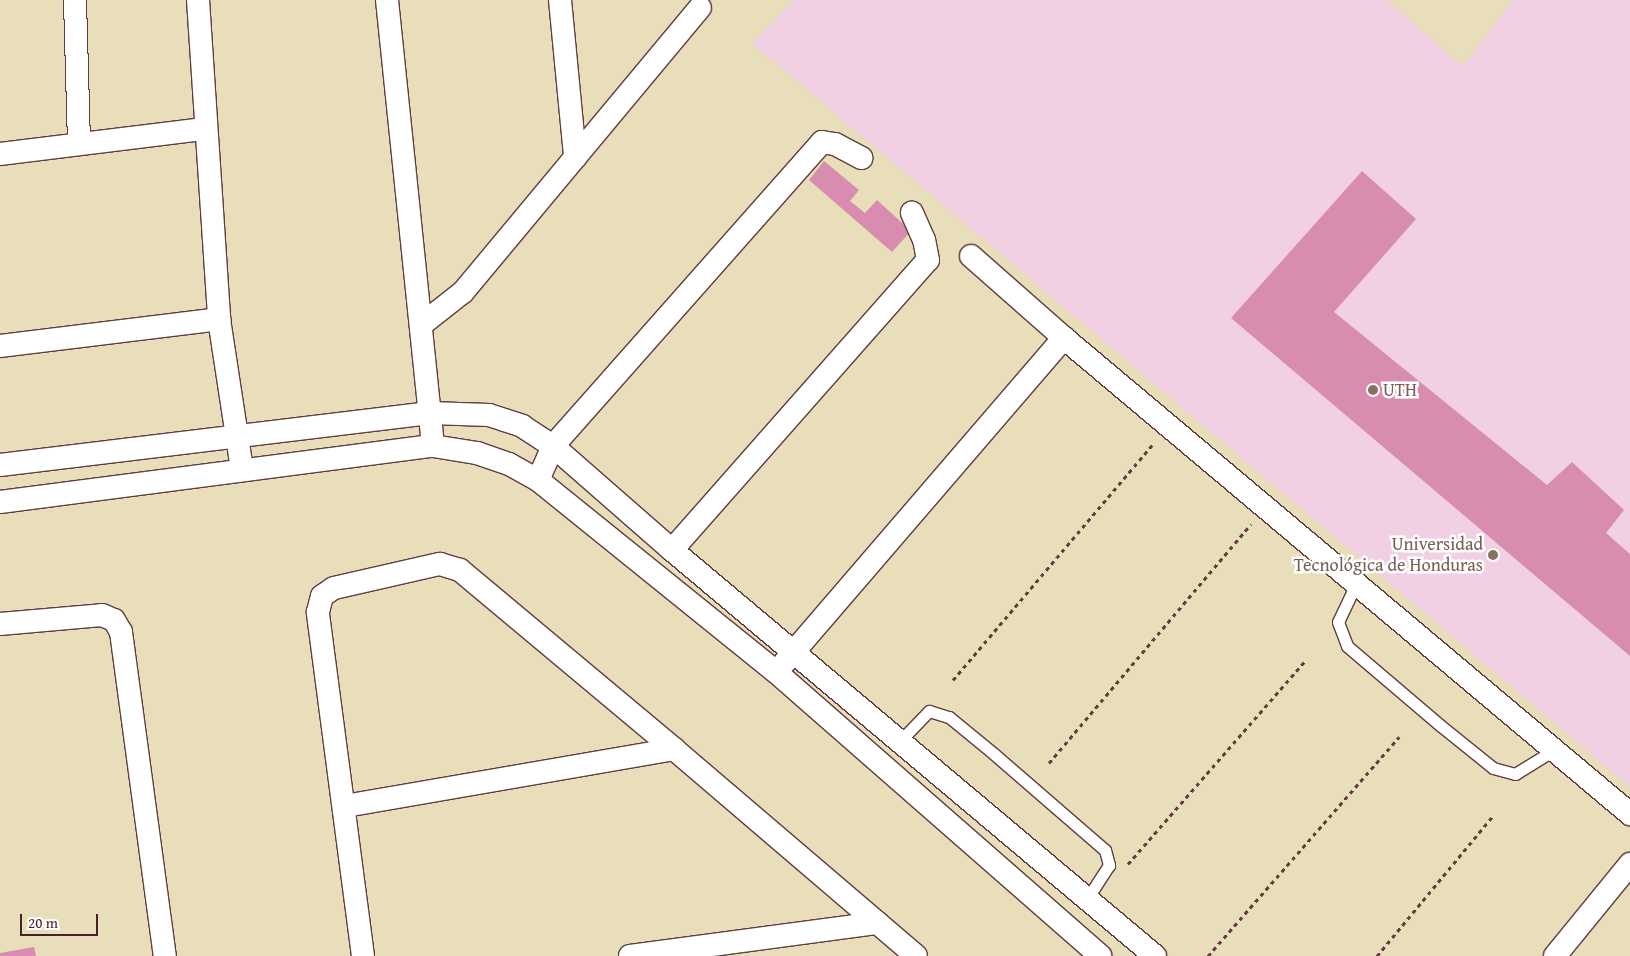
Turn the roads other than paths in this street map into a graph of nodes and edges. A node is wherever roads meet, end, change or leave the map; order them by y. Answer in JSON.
{"nodes":[{"id":1,"x":75,"y":0,"type":"edge"},
{"id":2,"x":198,"y":0,"type":"edge"},
{"id":3,"x":387,"y":0,"type":"edge"},
{"id":4,"x":560,"y":0,"type":"edge"},
{"id":5,"x":700,"y":8,"type":"dead end"},
{"id":6,"x":205,"y":129,"type":"junction"},
{"id":7,"x":79,"y":143,"type":"junction"},
{"id":8,"x":0,"y":154,"type":"edge"},
{"id":9,"x":575,"y":157,"type":"junction"},
{"id":10,"x":861,"y":158,"type":"dead end"},
{"id":11,"x":912,"y":213,"type":"dead end"},
{"id":12,"x":971,"y":256,"type":"dead end"},
{"id":13,"x":219,"y":319,"type":"junction"},
{"id":14,"x":421,"y":325,"type":"junction"},
{"id":15,"x":1064,"y":338,"type":"junction"},
{"id":16,"x":0,"y":346,"type":"edge"},
{"id":17,"x":430,"y":413,"type":"junction"},
{"id":18,"x":237,"y":436,"type":"junction"},
{"id":19,"x":433,"y":446,"type":"junction"},
{"id":20,"x":553,"y":446,"type":"junction"},
{"id":21,"x":0,"y":465,"type":"edge"},
{"id":22,"x":242,"y":470,"type":"junction"},
{"id":23,"x":538,"y":480,"type":"junction"},
{"id":24,"x":0,"y":502,"type":"edge"},
{"id":25,"x":672,"y":550,"type":"junction"},
{"id":26,"x":1356,"y":584,"type":"junction"},
{"id":27,"x":0,"y":624,"type":"edge"},
{"id":28,"x":794,"y":652,"type":"junction"},
{"id":29,"x":776,"y":672,"type":"junction"},
{"id":30,"x":900,"y":741,"type":"junction"},
{"id":31,"x":674,"y":749,"type":"junction"},
{"id":32,"x":1554,"y":750,"type":"junction"},
{"id":33,"x":344,"y":806,"type":"junction"},
{"id":34,"x":1630,"y":814,"type":"edge"},
{"id":35,"x":1630,"y":864,"type":"edge"},
{"id":36,"x":1087,"y":899,"type":"junction"},
{"id":37,"x":878,"y":924,"type":"junction"},
{"id":38,"x":165,"y":956,"type":"edge"},
{"id":39,"x":362,"y":956,"type":"edge"},
{"id":40,"x":630,"y":956,"type":"edge"},
{"id":41,"x":916,"y":956,"type":"edge"},
{"id":42,"x":1100,"y":956,"type":"edge"},
{"id":43,"x":1155,"y":956,"type":"edge"},
{"id":44,"x":1555,"y":956,"type":"edge"}],
"edges":[{"from":1,"to":7,"type":"street"},
{"from":2,"to":6,"type":"street"},
{"from":3,"to":14,"type":"street"},
{"from":4,"to":9,"type":"street"},
{"from":5,"to":9,"type":"street"},
{"from":6,"to":7,"type":"street"},
{"from":6,"to":13,"type":"street"},
{"from":7,"to":8,"type":"street"},
{"from":9,"to":14,"type":"street"},
{"from":10,"to":20,"type":"street"},
{"from":11,"to":25,"type":"street"},
{"from":12,"to":15,"type":"street"},
{"from":13,"to":16,"type":"street"},
{"from":13,"to":18,"type":"street"},
{"from":14,"to":17,"type":"street"},
{"from":15,"to":26,"type":"street"},
{"from":15,"to":28,"type":"street"},
{"from":17,"to":18,"type":"street"},
{"from":17,"to":19,"type":"street"},
{"from":17,"to":20,"type":"street"},
{"from":18,"to":21,"type":"street"},
{"from":18,"to":22,"type":"street"},
{"from":19,"to":22,"type":"street"},
{"from":19,"to":23,"type":"street"},
{"from":20,"to":23,"type":"street"},
{"from":20,"to":25,"type":"street"},
{"from":22,"to":24,"type":"street"},
{"from":23,"to":29,"type":"street"},
{"from":25,"to":28,"type":"street"},
{"from":26,"to":32,"type":"street"},
{"from":26,"to":32,"type":"lane"},
{"from":27,"to":38,"type":"street"},
{"from":28,"to":29,"type":"street"},
{"from":28,"to":30,"type":"street"},
{"from":29,"to":42,"type":"street"},
{"from":30,"to":36,"type":"street"},
{"from":30,"to":36,"type":"lane"},
{"from":31,"to":33,"type":"street"},
{"from":31,"to":33,"type":"street"},
{"from":31,"to":37,"type":"street"},
{"from":32,"to":34,"type":"street"},
{"from":33,"to":39,"type":"street"},
{"from":35,"to":44,"type":"street"},
{"from":36,"to":43,"type":"street"},
{"from":37,"to":40,"type":"street"},
{"from":37,"to":41,"type":"street"}]}
